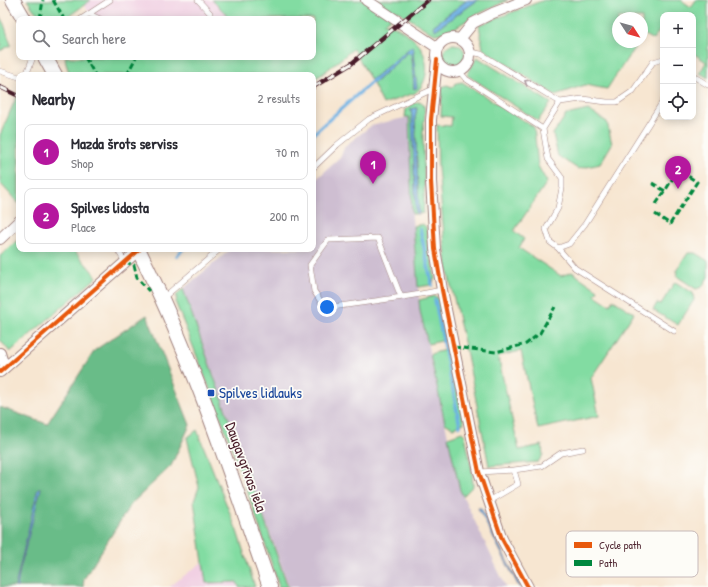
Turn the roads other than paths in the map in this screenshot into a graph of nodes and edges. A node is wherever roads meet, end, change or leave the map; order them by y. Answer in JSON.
{"nodes":[{"id":1,"x":13,"y":0,"type":"edge"},
{"id":2,"x":110,"y":0,"type":"edge"},
{"id":3,"x":198,"y":0,"type":"edge"},
{"id":4,"x":366,"y":0,"type":"edge"},
{"id":5,"x":526,"y":0,"type":"edge"},
{"id":6,"x":89,"y":14,"type":"junction"},
{"id":7,"x":22,"y":16,"type":"edge"},
{"id":8,"x":86,"y":16,"type":"edge"},
{"id":9,"x":93,"y":16,"type":"edge"},
{"id":10,"x":210,"y":16,"type":"edge"},
{"id":11,"x":460,"y":39,"type":"junction"},
{"id":12,"x":438,"y":48,"type":"junction"},
{"id":13,"x":470,"y":52,"type":"junction"},
{"id":14,"x":32,"y":60,"type":"edge"},
{"id":15,"x":47,"y":60,"type":"edge"},
{"id":16,"x":437,"y":60,"type":"junction"},
{"id":17,"x":660,"y":60,"type":"edge"},
{"id":18,"x":0,"y":71,"type":"edge"},
{"id":19,"x":459,"y":71,"type":"junction"},
{"id":20,"x":27,"y":72,"type":"edge"},
{"id":21,"x":53,"y":72,"type":"edge"},
{"id":22,"x":16,"y":76,"type":"edge"},
{"id":23,"x":696,"y":78,"type":"edge"},
{"id":24,"x":708,"y":85,"type":"edge"},
{"id":25,"x":434,"y":88,"type":"junction"},
{"id":26,"x":560,"y":102,"type":"junction"},
{"id":27,"x":660,"y":106,"type":"edge"},
{"id":28,"x":543,"y":129,"type":"junction"},
{"id":29,"x":316,"y":165,"type":"edge"},
{"id":30,"x":16,"y":225,"type":"edge"},
{"id":31,"x":0,"y":238,"type":"edge"},
{"id":32,"x":558,"y":248,"type":"junction"},
{"id":33,"x":119,"y":252,"type":"edge"},
{"id":34,"x":136,"y":252,"type":"edge"},
{"id":35,"x":139,"y":252,"type":"edge"},
{"id":36,"x":217,"y":252,"type":"edge"},
{"id":37,"x":125,"y":262,"type":"junction"},
{"id":38,"x":442,"y":290,"type":"junction"},
{"id":39,"x":401,"y":297,"type":"junction"},
{"id":40,"x":162,"y":299,"type":"junction"},
{"id":41,"x":674,"y":331,"type":"dead end"},
{"id":42,"x":0,"y":354,"type":"edge"},
{"id":43,"x":4,"y":369,"type":"edge"},
{"id":44,"x":583,"y":448,"type":"dead end"},
{"id":45,"x":514,"y":470,"type":"junction"},
{"id":46,"x":479,"y":472,"type":"junction"},
{"id":47,"x":489,"y":501,"type":"junction"},
{"id":48,"x":270,"y":587,"type":"edge"},
{"id":49,"x":528,"y":587,"type":"edge"}],
"edges":[{"from":1,"to":7,"type":"main road"},
{"from":2,"to":6,"type":"lane"},
{"from":3,"to":10,"type":"lane"},
{"from":4,"to":12,"type":"street"},
{"from":5,"to":11,"type":"street"},
{"from":6,"to":8,"type":"lane"},
{"from":6,"to":9,"type":"lane"},
{"from":11,"to":12,"type":"street"},
{"from":11,"to":13,"type":"street"},
{"from":12,"to":16,"type":"street"},
{"from":13,"to":19,"type":"street"},
{"from":26,"to":13,"type":"lane","one_way":true},
{"from":14,"to":20,"type":"lane"},
{"from":15,"to":21,"type":"main road"},
{"from":16,"to":19,"type":"street"},
{"from":16,"to":25,"type":"street"},
{"from":17,"to":26,"type":"lane"},
{"from":18,"to":22,"type":"lane"},
{"from":19,"to":28,"type":"lane"},
{"from":23,"to":24,"type":"lane"},
{"from":25,"to":29,"type":"lane"},
{"from":25,"to":38,"type":"street"},
{"from":26,"to":28,"type":"lane"},
{"from":27,"to":32,"type":"lane"},
{"from":28,"to":32,"type":"lane"},
{"from":30,"to":31,"type":"street"},
{"from":32,"to":41,"type":"lane"},
{"from":33,"to":37,"type":"lane"},
{"from":34,"to":37,"type":"street"},
{"from":35,"to":40,"type":"main road","name":"Daugavgrīvas iela"},
{"from":36,"to":40,"type":"lane"},
{"from":37,"to":43,"type":"street"},
{"from":38,"to":39,"type":"lane"},
{"from":38,"to":46,"type":"street"},
{"from":39,"to":39,"type":"lane"},
{"from":40,"to":48,"type":"main road","name":"Daugavgrīvas iela"},
{"from":42,"to":43,"type":"street"},
{"from":44,"to":45,"type":"lane"},
{"from":45,"to":46,"type":"lane"},
{"from":45,"to":47,"type":"lane"},
{"from":46,"to":47,"type":"street"},
{"from":47,"to":49,"type":"street"}]}
